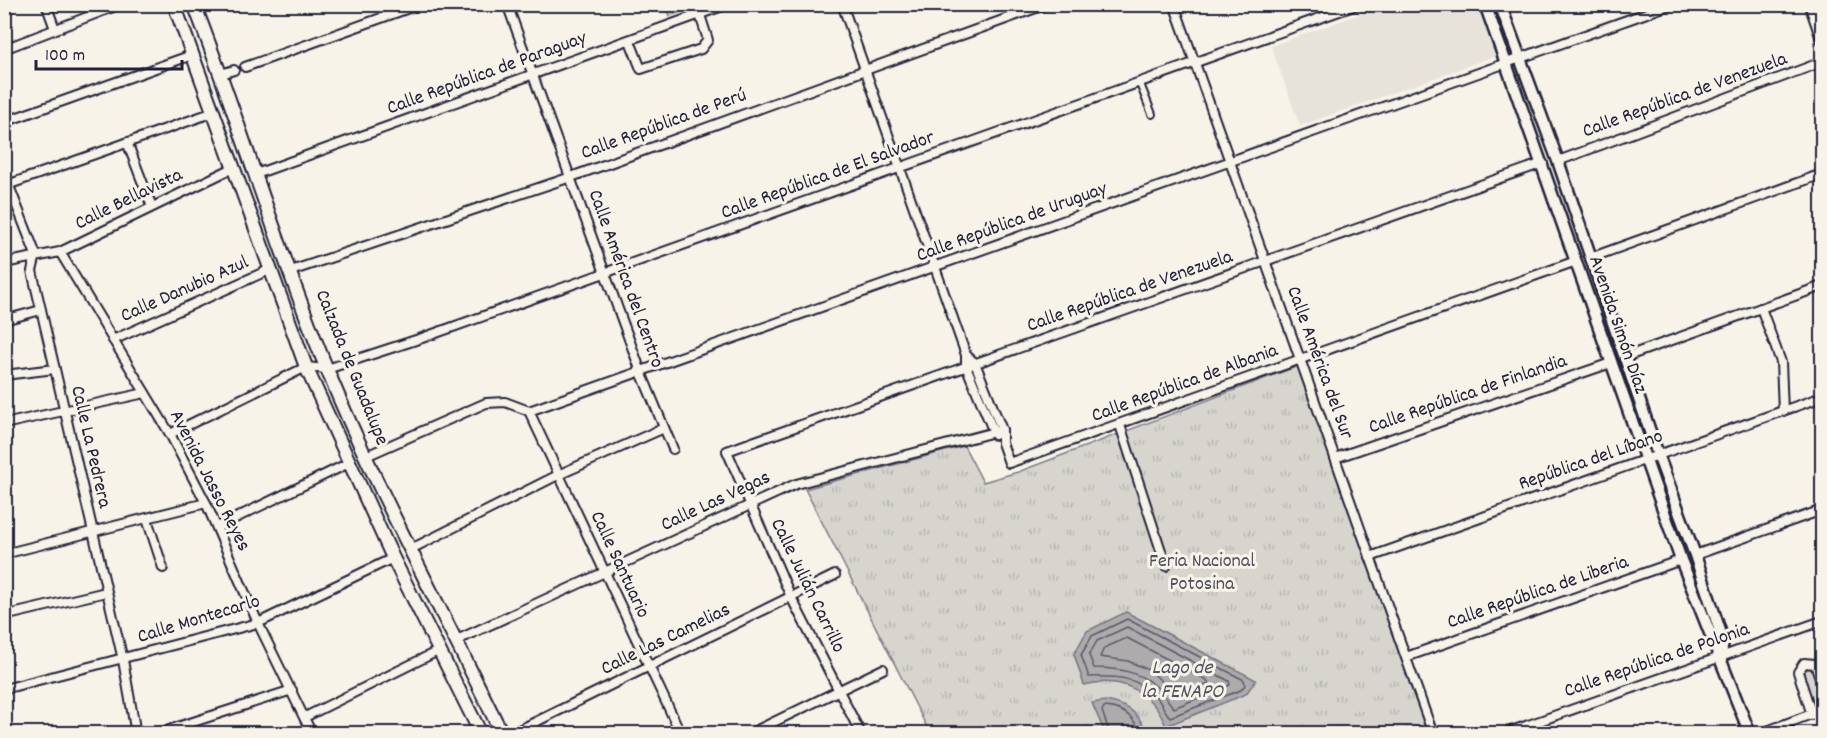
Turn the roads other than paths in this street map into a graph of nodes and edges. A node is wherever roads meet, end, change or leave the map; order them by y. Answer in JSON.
{"nodes":[{"id":1,"x":46,"y":4,"type":"edge"},
{"id":2,"x":121,"y":4,"type":"edge"},
{"id":3,"x":174,"y":4,"type":"edge"},
{"id":4,"x":194,"y":4,"type":"edge"},
{"id":5,"x":420,"y":4,"type":"edge"},
{"id":6,"x":507,"y":4,"type":"edge"},
{"id":7,"x":728,"y":4,"type":"edge"},
{"id":8,"x":842,"y":4,"type":"edge"},
{"id":9,"x":1047,"y":4,"type":"edge"},
{"id":10,"x":1174,"y":4,"type":"edge"},
{"id":11,"x":1359,"y":4,"type":"edge"},
{"id":12,"x":1485,"y":4,"type":"edge"},
{"id":13,"x":1500,"y":4,"type":"edge"},
{"id":14,"x":1672,"y":4,"type":"edge"},
{"id":15,"x":1809,"y":4,"type":"edge"},
{"id":16,"x":109,"y":7,"type":"edge"},
{"id":17,"x":700,"y":15,"type":"junction"},
{"id":18,"x":55,"y":29,"type":"junction"},
{"id":19,"x":630,"y":41,"type":"junction"},
{"id":20,"x":1822,"y":42,"type":"edge"},
{"id":21,"x":4,"y":49,"type":"edge"},
{"id":22,"x":192,"y":55,"type":"junction"},
{"id":23,"x":1521,"y":58,"type":"junction"},
{"id":24,"x":1822,"y":62,"type":"edge"},
{"id":25,"x":1506,"y":63,"type":"junction"},
{"id":26,"x":1195,"y":65,"type":"junction"},
{"id":27,"x":245,"y":67,"type":"dead end"},
{"id":28,"x":864,"y":69,"type":"junction"},
{"id":29,"x":234,"y":70,"type":"dead end"},
{"id":30,"x":221,"y":74,"type":"junction"},
{"id":31,"x":534,"y":75,"type":"junction"},
{"id":32,"x":1140,"y":84,"type":"junction"},
{"id":33,"x":214,"y":112,"type":"junction"},
{"id":34,"x":1152,"y":114,"type":"dead end"},
{"id":35,"x":4,"y":122,"type":"edge"},
{"id":36,"x":127,"y":142,"type":"junction"},
{"id":37,"x":1558,"y":160,"type":"junction"},
{"id":38,"x":1230,"y":162,"type":"junction"},
{"id":39,"x":1543,"y":164,"type":"junction"},
{"id":40,"x":235,"y":167,"type":"junction"},
{"id":41,"x":900,"y":168,"type":"junction"},
{"id":42,"x":4,"y":173,"type":"edge"},
{"id":43,"x":256,"y":174,"type":"junction"},
{"id":44,"x":1822,"y":174,"type":"edge"},
{"id":45,"x":571,"y":177,"type":"junction"},
{"id":46,"x":10,"y":184,"type":"junction"},
{"id":47,"x":152,"y":207,"type":"junction"},
{"id":48,"x":60,"y":252,"type":"junction"},
{"id":49,"x":36,"y":255,"type":"junction"},
{"id":50,"x":1590,"y":258,"type":"junction"},
{"id":51,"x":1576,"y":261,"type":"junction"},
{"id":52,"x":1265,"y":262,"type":"junction"},
{"id":53,"x":4,"y":263,"type":"edge"},
{"id":54,"x":936,"y":268,"type":"junction"},
{"id":55,"x":272,"y":269,"type":"junction"},
{"id":56,"x":291,"y":271,"type":"junction"},
{"id":57,"x":605,"y":274,"type":"junction"},
{"id":58,"x":1822,"y":286,"type":"edge"},
{"id":59,"x":1761,"y":308,"type":"junction"},
{"id":60,"x":42,"y":310,"type":"junction"},
{"id":61,"x":4,"y":320,"type":"edge"},
{"id":62,"x":113,"y":340,"type":"junction"},
{"id":63,"x":966,"y":355,"type":"junction"},
{"id":64,"x":1625,"y":357,"type":"junction"},
{"id":65,"x":1300,"y":360,"type":"junction"},
{"id":66,"x":975,"y":363,"type":"junction"},
{"id":67,"x":1611,"y":363,"type":"junction"},
{"id":68,"x":966,"y":366,"type":"junction"},
{"id":69,"x":306,"y":367,"type":"junction"},
{"id":70,"x":55,"y":369,"type":"junction"},
{"id":71,"x":327,"y":369,"type":"junction"},
{"id":72,"x":641,"y":372,"type":"junction"},
{"id":73,"x":4,"y":375,"type":"edge"},
{"id":74,"x":145,"y":393,"type":"junction"},
{"id":75,"x":1822,"y":397,"type":"edge"},
{"id":76,"x":66,"y":410,"type":"junction"},
{"id":77,"x":529,"y":411,"type":"junction"},
{"id":78,"x":1783,"y":411,"type":"junction"},
{"id":79,"x":4,"y":424,"type":"edge"},
{"id":80,"x":1120,"y":425,"type":"junction"},
{"id":81,"x":664,"y":428,"type":"junction"},
{"id":82,"x":1002,"y":430,"type":"junction"},
{"id":83,"x":993,"y":433,"type":"junction"},
{"id":84,"x":170,"y":434,"type":"junction"},
{"id":85,"x":1002,"y":442,"type":"junction"},
{"id":86,"x":674,"y":448,"type":"dead end"},
{"id":87,"x":727,"y":451,"type":"joint"},
{"id":88,"x":1658,"y":455,"type":"junction"},
{"id":89,"x":366,"y":456,"type":"junction"},
{"id":90,"x":1335,"y":458,"type":"junction"},
{"id":91,"x":1646,"y":459,"type":"junction"},
{"id":92,"x":349,"y":463,"type":"junction"},
{"id":93,"x":558,"y":475,"type":"junction"},
{"id":94,"x":206,"y":503,"type":"junction"},
{"id":95,"x":750,"y":504,"type":"junction"},
{"id":96,"x":1822,"y":510,"type":"edge"},
{"id":97,"x":147,"y":519,"type":"junction"},
{"id":98,"x":218,"y":527,"type":"junction"},
{"id":99,"x":92,"y":534,"type":"junction"},
{"id":100,"x":411,"y":549,"type":"junction"},
{"id":101,"x":4,"y":554,"type":"edge"},
{"id":102,"x":1695,"y":555,"type":"junction"},
{"id":103,"x":1370,"y":557,"type":"junction"},
{"id":104,"x":393,"y":558,"type":"junction"},
{"id":105,"x":1681,"y":560,"type":"junction"},
{"id":106,"x":1166,"y":567,"type":"dead end"},
{"id":107,"x":163,"y":568,"type":"dead end"},
{"id":108,"x":604,"y":572,"type":"junction"},
{"id":109,"x":835,"y":575,"type":"dead end"},
{"id":110,"x":106,"y":592,"type":"junction"},
{"id":111,"x":791,"y":597,"type":"junction"},
{"id":112,"x":4,"y":616,"type":"edge"},
{"id":113,"x":1822,"y":621,"type":"edge"},
{"id":114,"x":258,"y":623,"type":"junction"},
{"id":115,"x":457,"y":640,"type":"junction"},
{"id":116,"x":440,"y":650,"type":"junction"},
{"id":117,"x":1721,"y":656,"type":"junction"},
{"id":118,"x":1406,"y":657,"type":"junction"},
{"id":119,"x":123,"y":660,"type":"junction"},
{"id":120,"x":649,"y":666,"type":"junction"},
{"id":121,"x":883,"y":669,"type":"dead end"},
{"id":122,"x":1822,"y":683,"type":"edge"},
{"id":123,"x":4,"y":689,"type":"edge"},
{"id":124,"x":292,"y":690,"type":"junction"},
{"id":125,"x":839,"y":690,"type":"junction"},
{"id":126,"x":1822,"y":710,"type":"edge"},
{"id":127,"x":1812,"y":714,"type":"junction"},
{"id":128,"x":304,"y":717,"type":"junction"},
{"id":129,"x":136,"y":734,"type":"edge"},
{"id":130,"x":156,"y":734,"type":"edge"},
{"id":131,"x":312,"y":734,"type":"edge"},
{"id":132,"x":481,"y":734,"type":"edge"},
{"id":133,"x":502,"y":734,"type":"edge"},
{"id":134,"x":511,"y":734,"type":"edge"},
{"id":135,"x":681,"y":734,"type":"edge"},
{"id":136,"x":749,"y":734,"type":"edge"},
{"id":137,"x":861,"y":734,"type":"edge"},
{"id":138,"x":1433,"y":734,"type":"edge"},
{"id":139,"x":1503,"y":734,"type":"edge"},
{"id":140,"x":1750,"y":734,"type":"edge"},
{"id":141,"x":1759,"y":734,"type":"edge"}],
"edges":[{"from":1,"to":18,"type":"street"},
{"from":2,"to":16,"type":"street"},
{"from":3,"to":22,"type":"main road","name":"Calzada de Guadalupe"},
{"from":4,"to":30,"type":"main road","name":"Calzada de Guadalupe"},
{"from":5,"to":27,"type":"street"},
{"from":6,"to":31,"type":"street","name":"Calle América del Centro"},
{"from":7,"to":17,"type":"street","name":"Calle República de Paraguay"},
{"from":8,"to":28,"type":"street"},
{"from":9,"to":28,"type":"street","name":"Calle República de Perú"},
{"from":10,"to":26,"type":"street","name":"Calle América del Sur"},
{"from":11,"to":26,"type":"street","name":"Calle República de El Salvador"},
{"from":12,"to":25,"type":"main road","name":"Avenida Simón Díaz"},
{"from":13,"to":23,"type":"main road","name":"Avenida Simón Díaz"},
{"from":14,"to":23,"type":"street","name":"Calle República de Uruguay"},
{"from":15,"to":20,"type":"street"},
{"from":16,"to":18,"type":"street"},
{"from":17,"to":19,"type":"street","name":"Calle República de Paraguay"},
{"from":17,"to":19,"type":"street"},
{"from":18,"to":21,"type":"street"},
{"from":19,"to":31,"type":"street","name":"Calle República de Paraguay"},
{"from":22,"to":33,"type":"main road","name":"Calzada de Guadalupe"},
{"from":22,"to":35,"type":"street"},
{"from":23,"to":25,"type":"street","name":"Calle República de Uruguay"},
{"from":23,"to":37,"type":"main road","name":"Avenida Simón Díaz"},
{"from":24,"to":37,"type":"street","name":"Calle República de Venezuela"},
{"from":25,"to":38,"type":"street","name":"Calle República de Uruguay"},
{"from":25,"to":39,"type":"main road","name":"Avenida Simón Díaz"},
{"from":26,"to":32,"type":"street","name":"Calle República de El Salvador"},
{"from":26,"to":38,"type":"street","name":"Calle América del Sur"},
{"from":28,"to":41,"type":"street"},
{"from":28,"to":45,"type":"street","name":"Calle República de Perú"},
{"from":29,"to":30,"type":"street"},
{"from":30,"to":43,"type":"main road","name":"Calzada de Guadalupe"},
{"from":31,"to":43,"type":"street","name":"Calle República de Paraguay"},
{"from":31,"to":45,"type":"street","name":"Calle América del Centro"},
{"from":32,"to":34,"type":"street"},
{"from":32,"to":41,"type":"street","name":"Calle República de El Salvador"},
{"from":33,"to":36,"type":"street"},
{"from":33,"to":40,"type":"main road","name":"Calzada de Guadalupe"},
{"from":36,"to":46,"type":"street"},
{"from":36,"to":47,"type":"street"},
{"from":37,"to":50,"type":"main road","name":"Avenida Simón Díaz"},
{"from":38,"to":52,"type":"street","name":"Calle América del Sur"},
{"from":38,"to":54,"type":"street","name":"Calle República de Uruguay"},
{"from":39,"to":51,"type":"main road","name":"Avenida Simón Díaz"},
{"from":39,"to":52,"type":"street","name":"Calle República de Venezuela"},
{"from":40,"to":47,"type":"street","name":"Calle Bellavista"},
{"from":40,"to":55,"type":"main road","name":"Calzada de Guadalupe"},
{"from":41,"to":54,"type":"street"},
{"from":41,"to":57,"type":"street","name":"Calle República de El Salvador"},
{"from":42,"to":46,"type":"street","name":"Calle La Pedrera"},
{"from":43,"to":56,"type":"main road","name":"Calzada de Guadalupe"},
{"from":44,"to":50,"type":"street"},
{"from":45,"to":56,"type":"street","name":"Calle República de Perú"},
{"from":45,"to":57,"type":"street","name":"Calle América del Centro"},
{"from":46,"to":49,"type":"street","name":"Calle La Pedrera"},
{"from":47,"to":48,"type":"street","name":"Calle Bellavista"},
{"from":48,"to":49,"type":"street","name":"Calle Bellavista"},
{"from":48,"to":62,"type":"street","name":"Avenida Jasso Reyes"},
{"from":49,"to":53,"type":"street","name":"Calle Bellavista"},
{"from":49,"to":60,"type":"street","name":"Calle La Pedrera"},
{"from":50,"to":64,"type":"main road","name":"Avenida Simón Díaz"},
{"from":51,"to":65,"type":"street","name":"Calle República de Albania"},
{"from":51,"to":67,"type":"main road","name":"Avenida Simón Díaz"},
{"from":52,"to":65,"type":"street","name":"Calle América del Sur"},
{"from":52,"to":66,"type":"street","name":"Calle República de Venezuela"},
{"from":54,"to":63,"type":"street"},
{"from":54,"to":72,"type":"street","name":"Calle República de Uruguay"},
{"from":55,"to":62,"type":"street","name":"Calle Danubio Azul"},
{"from":55,"to":69,"type":"main road","name":"Calzada de Guadalupe"},
{"from":56,"to":71,"type":"main road","name":"Calzada de Guadalupe"},
{"from":57,"to":71,"type":"street","name":"Calle República de El Salvador"},
{"from":57,"to":72,"type":"street","name":"Calle América del Centro"},
{"from":58,"to":59,"type":"street"},
{"from":59,"to":64,"type":"street"},
{"from":59,"to":78,"type":"street"},
{"from":60,"to":61,"type":"street"},
{"from":60,"to":70,"type":"street","name":"Calle La Pedrera"},
{"from":62,"to":74,"type":"street","name":"Avenida Jasso Reyes"},
{"from":63,"to":66,"type":"street"},
{"from":63,"to":68,"type":"street"},
{"from":64,"to":88,"type":"main road","name":"Avenida Simón Díaz"},
{"from":65,"to":80,"type":"street","name":"Calle República de Albania"},
{"from":65,"to":90,"type":"street","name":"Calle América del Sur"},
{"from":66,"to":68,"type":"street","name":"Calle República de Venezuela"},
{"from":66,"to":82,"type":"street"},
{"from":67,"to":90,"type":"street","name":"Calle República de Finlandia"},
{"from":67,"to":91,"type":"main road","name":"Avenida Simón Díaz"},
{"from":68,"to":83,"type":"street"},
{"from":68,"to":87,"type":"street","name":"Calle República de Venezuela"},
{"from":69,"to":71,"type":"street","name":"Calle República de El Salvador"},
{"from":69,"to":84,"type":"street"},
{"from":69,"to":92,"type":"main road","name":"Calzada de Guadalupe"},
{"from":70,"to":73,"type":"street"},
{"from":70,"to":76,"type":"street","name":"Calle La Pedrera"},
{"from":71,"to":89,"type":"main road","name":"Calzada de Guadalupe"},
{"from":72,"to":77,"type":"street","name":"Calle República de Uruguay"},
{"from":72,"to":81,"type":"street","name":"Calle América del Centro"},
{"from":74,"to":76,"type":"street"},
{"from":74,"to":84,"type":"street","name":"Avenida Jasso Reyes"},
{"from":75,"to":78,"type":"street","name":"República del Líbano"},
{"from":76,"to":79,"type":"street"},
{"from":76,"to":99,"type":"street","name":"Calle La Pedrera"},
{"from":77,"to":89,"type":"street"},
{"from":77,"to":93,"type":"street","name":"Calle Santuario"},
{"from":78,"to":88,"type":"street","name":"República del Líbano"},
{"from":80,"to":85,"type":"street","name":"Calle República de Albania"},
{"from":80,"to":106,"type":"street"},
{"from":81,"to":86,"type":"street","name":"Calle América del Centro"},
{"from":81,"to":93,"type":"street"},
{"from":82,"to":83,"type":"street","name":"Calle Las Vegas"},
{"from":82,"to":85,"type":"street"},
{"from":83,"to":85,"type":"street"},
{"from":83,"to":95,"type":"street","name":"Calle Las Vegas"},
{"from":84,"to":94,"type":"street","name":"Avenida Jasso Reyes"},
{"from":87,"to":95,"type":"street","name":"Calle Julián Carrillo"},
{"from":88,"to":91,"type":"street","name":"República del Líbano"},
{"from":88,"to":102,"type":"main road","name":"Avenida Simón Díaz"},
{"from":89,"to":100,"type":"main road","name":"Calzada de Guadalupe"},
{"from":90,"to":103,"type":"street","name":"Calle América del Sur"},
{"from":91,"to":103,"type":"street","name":"República del Líbano"},
{"from":91,"to":105,"type":"main road","name":"Avenida Simón Díaz"},
{"from":92,"to":98,"type":"street"},
{"from":92,"to":104,"type":"main road","name":"Calzada de Guadalupe"},
{"from":93,"to":100,"type":"street"},
{"from":93,"to":108,"type":"street","name":"Calle Santuario"},
{"from":94,"to":97,"type":"street"},
{"from":94,"to":98,"type":"street","name":"Avenida Jasso Reyes"},
{"from":95,"to":108,"type":"street","name":"Calle Las Vegas"},
{"from":95,"to":111,"type":"street","name":"Calle Julián Carrillo"},
{"from":96,"to":102,"type":"street"},
{"from":97,"to":99,"type":"street"},
{"from":97,"to":107,"type":"street"},
{"from":98,"to":114,"type":"street","name":"Avenida Jasso Reyes"},
{"from":99,"to":101,"type":"street"},
{"from":99,"to":110,"type":"street","name":"Calle La Pedrera"},
{"from":100,"to":115,"type":"main road","name":"Calzada de Guadalupe"},
{"from":102,"to":117,"type":"main road","name":"Avenida Simón Díaz"},
{"from":103,"to":118,"type":"street","name":"Calle América del Sur"},
{"from":104,"to":114,"type":"street","name":"Calle Montecarlo"},
{"from":104,"to":116,"type":"main road","name":"Calzada de Guadalupe"},
{"from":105,"to":117,"type":"main road","name":"Avenida Simón Díaz"},
{"from":105,"to":118,"type":"street","name":"Calle República de Liberia"},
{"from":108,"to":115,"type":"street","name":"Calle Las Vegas"},
{"from":108,"to":120,"type":"street","name":"Calle Santuario"},
{"from":109,"to":111,"type":"street","name":"Calle Las Camelias"},
{"from":110,"to":112,"type":"street"},
{"from":110,"to":119,"type":"street","name":"Calle La Pedrera"},
{"from":111,"to":120,"type":"street","name":"Calle Las Camelias"},
{"from":111,"to":125,"type":"street","name":"Calle Julián Carrillo"},
{"from":113,"to":117,"type":"street","name":"Calle República de Polonia"},
{"from":114,"to":119,"type":"street","name":"Calle Montecarlo"},
{"from":114,"to":124,"type":"street","name":"Avenida Jasso Reyes"},
{"from":115,"to":133,"type":"main road","name":"Calzada de Guadalupe"},
{"from":116,"to":128,"type":"street"},
{"from":116,"to":132,"type":"main road","name":"Calzada de Guadalupe"},
{"from":117,"to":139,"type":"street","name":"Calle República de Polonia"},
{"from":117,"to":140,"type":"main road","name":"Avenida Simón Díaz"},
{"from":118,"to":138,"type":"street","name":"Calle América del Sur"},
{"from":119,"to":123,"type":"street","name":"Calle Montecarlo"},
{"from":119,"to":129,"type":"street","name":"Calle La Pedrera"},
{"from":120,"to":134,"type":"street","name":"Calle Las Camelias"},
{"from":120,"to":135,"type":"street","name":"Calle Santuario"},
{"from":121,"to":125,"type":"street"},
{"from":122,"to":127,"type":"street"},
{"from":124,"to":128,"type":"street","name":"Avenida Jasso Reyes"},
{"from":124,"to":130,"type":"street"},
{"from":125,"to":136,"type":"street"},
{"from":125,"to":137,"type":"street","name":"Calle Julián Carrillo"},
{"from":126,"to":127,"type":"street"},
{"from":127,"to":141,"type":"street"},
{"from":128,"to":131,"type":"street","name":"Avenida Jasso Reyes"}]}
